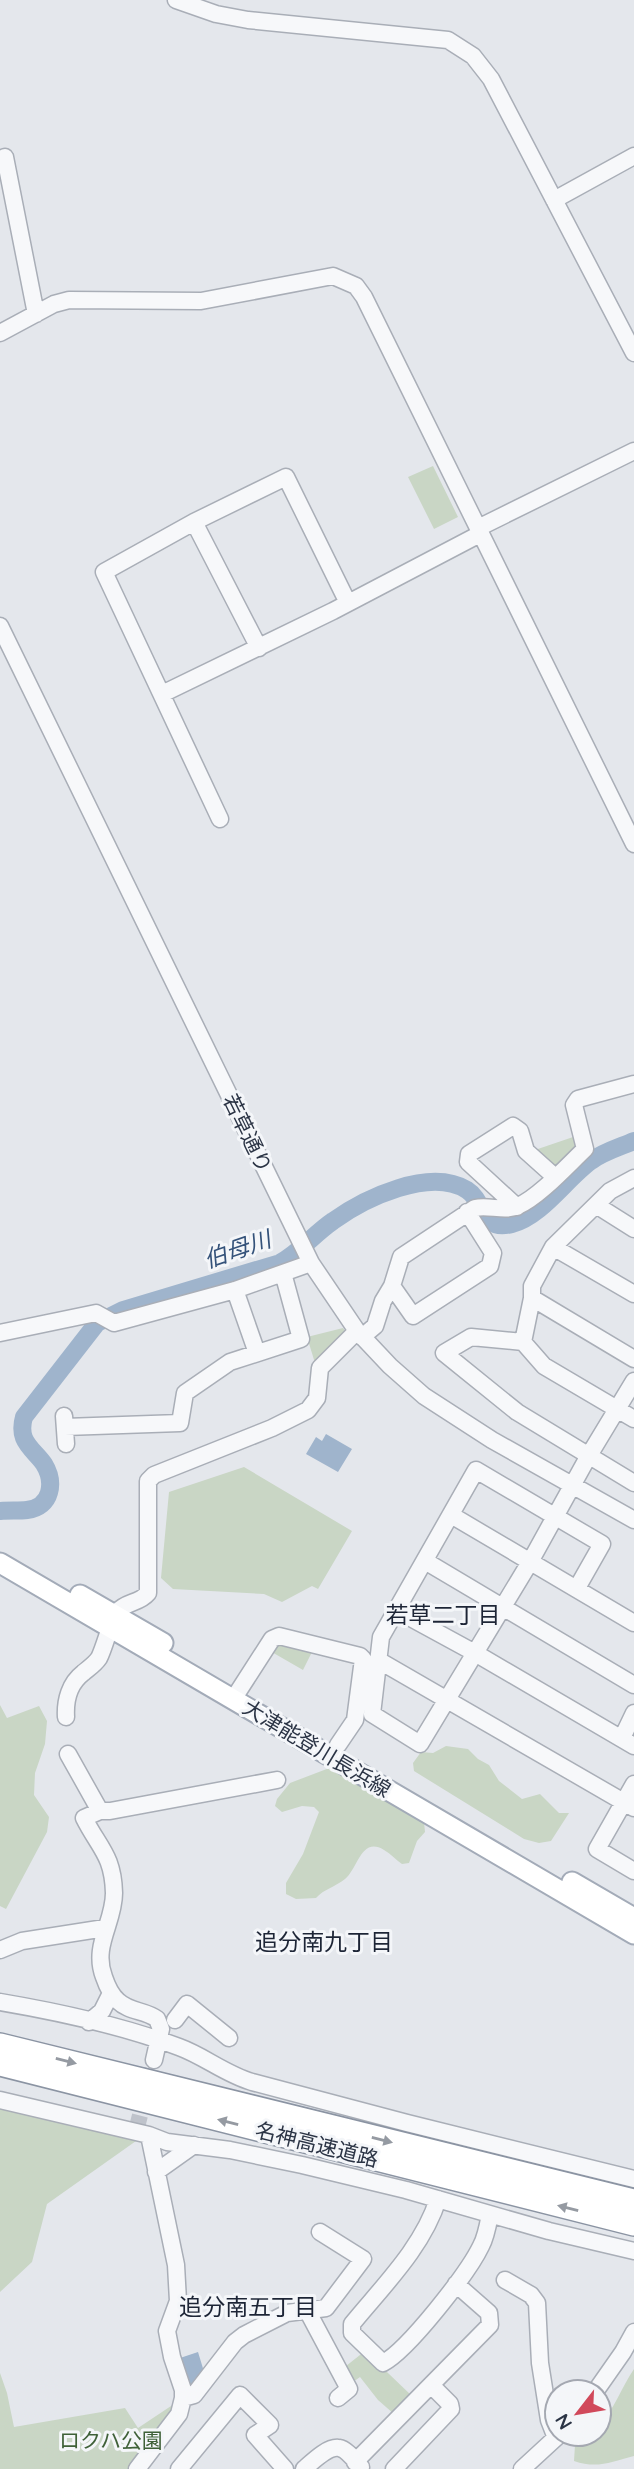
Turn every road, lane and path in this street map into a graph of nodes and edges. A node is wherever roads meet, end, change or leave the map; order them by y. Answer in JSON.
{"nodes":[{"id":1,"x":176,"y":0,"type":"edge"},
{"id":2,"x":634,"y":156,"type":"edge"},
{"id":3,"x":0,"y":159,"type":"edge"},
{"id":4,"x":554,"y":200,"type":"junction"},
{"id":5,"x":36,"y":314,"type":"junction"},
{"id":6,"x":0,"y":333,"type":"edge"},
{"id":7,"x":634,"y":353,"type":"edge"},
{"id":8,"x":634,"y":451,"type":"edge"},
{"id":9,"x":194,"y":522,"type":"junction"},
{"id":10,"x":479,"y":531,"type":"junction"},
{"id":11,"x":348,"y":603,"type":"junction"},
{"id":12,"x":0,"y":626,"type":"edge"},
{"id":13,"x":259,"y":648,"type":"junction"},
{"id":14,"x":162,"y":694,"type":"junction"},
{"id":15,"x":220,"y":819,"type":"dead end"},
{"id":16,"x":634,"y":844,"type":"edge"},
{"id":17,"x":634,"y":1084,"type":"edge"},
{"id":18,"x":555,"y":1177,"type":"junction"},
{"id":19,"x":634,"y":1178,"type":"edge"},
{"id":20,"x":596,"y":1205,"type":"junction"},
{"id":21,"x":517,"y":1207,"type":"junction"},
{"id":22,"x":476,"y":1209,"type":"junction"},
{"id":23,"x":634,"y":1229,"type":"edge"},
{"id":24,"x":553,"y":1247,"type":"junction"},
{"id":25,"x":306,"y":1252,"type":"junction"},
{"id":26,"x":283,"y":1273,"type":"junction"},
{"id":27,"x":392,"y":1286,"type":"junction"},
{"id":28,"x":235,"y":1290,"type":"junction"},
{"id":29,"x":634,"y":1294,"type":"edge"},
{"id":30,"x":532,"y":1298,"type":"junction"},
{"id":31,"x":0,"y":1334,"type":"edge"},
{"id":32,"x":359,"y":1334,"type":"junction"},
{"id":33,"x":523,"y":1342,"type":"junction"},
{"id":34,"x":257,"y":1353,"type":"junction"},
{"id":35,"x":634,"y":1359,"type":"edge"},
{"id":36,"x":634,"y":1381,"type":"edge"},
{"id":37,"x":617,"y":1409,"type":"junction"},
{"id":38,"x":634,"y":1419,"type":"edge"},
{"id":39,"x":65,"y":1429,"type":"dead end"},
{"id":40,"x":588,"y":1457,"type":"junction"},
{"id":41,"x":634,"y":1483,"type":"edge"},
{"id":42,"x":575,"y":1485,"type":"junction"},
{"id":43,"x":451,"y":1514,"type":"junction"},
{"id":44,"x":555,"y":1517,"type":"junction"},
{"id":45,"x":634,"y":1520,"type":"edge"},
{"id":46,"x":0,"y":1549,"type":"edge"},
{"id":47,"x":425,"y":1561,"type":"junction"},
{"id":48,"x":530,"y":1562,"type":"junction"},
{"id":49,"x":0,"y":1563,"type":"edge"},
{"id":50,"x":577,"y":1588,"type":"junction"},
{"id":51,"x":502,"y":1606,"type":"junction"},
{"id":52,"x":396,"y":1610,"type":"junction"},
{"id":53,"x":113,"y":1622,"type":"junction"},
{"id":54,"x":634,"y":1623,"type":"edge"},
{"id":55,"x":475,"y":1653,"type":"junction"},
{"id":56,"x":378,"y":1660,"type":"junction"},
{"id":57,"x":634,"y":1685,"type":"edge"},
{"id":58,"x":237,"y":1693,"type":"junction"},
{"id":59,"x":448,"y":1699,"type":"junction"},
{"id":60,"x":634,"y":1713,"type":"edge"},
{"id":61,"x":66,"y":1717,"type":"dead end"},
{"id":62,"x":628,"y":1742,"type":"edge"},
{"id":63,"x":338,"y":1745,"type":"junction"},
{"id":64,"x":68,"y":1754,"type":"dead end"},
{"id":65,"x":277,"y":1780,"type":"dead end"},
{"id":66,"x":634,"y":1784,"type":"edge"},
{"id":67,"x":629,"y":1805,"type":"edge"},
{"id":68,"x":100,"y":1811,"type":"junction"},
{"id":69,"x":634,"y":1871,"type":"edge"},
{"id":70,"x":634,"y":1918,"type":"edge"},
{"id":71,"x":105,"y":1928,"type":"junction"},
{"id":72,"x":634,"y":1934,"type":"edge"},
{"id":73,"x":0,"y":1950,"type":"edge"},
{"id":74,"x":111,"y":1993,"type":"junction"},
{"id":75,"x":0,"y":2002,"type":"edge"},
{"id":76,"x":175,"y":2020,"type":"dead end"},
{"id":77,"x":89,"y":2022,"type":"junction"},
{"id":78,"x":229,"y":2038,"type":"dead end"},
{"id":79,"x":159,"y":2041,"type":"junction"},
{"id":80,"x":0,"y":2045,"type":"edge"},
{"id":81,"x":154,"y":2060,"type":"tunnel mouth"},
{"id":82,"x":0,"y":2064,"type":"edge"},
{"id":83,"x":0,"y":2100,"type":"edge"},
{"id":84,"x":149,"y":2135,"type":"junction"},
{"id":85,"x":194,"y":2145,"type":"junction"},
{"id":86,"x":156,"y":2172,"type":"junction"},
{"id":87,"x":634,"y":2179,"type":"edge"},
{"id":88,"x":438,"y":2199,"type":"junction"},
{"id":89,"x":634,"y":2201,"type":"edge"},
{"id":90,"x":490,"y":2214,"type":"junction"},
{"id":91,"x":634,"y":2224,"type":"edge"},
{"id":92,"x":320,"y":2232,"type":"dead end"},
{"id":93,"x":634,"y":2251,"type":"edge"},
{"id":94,"x":505,"y":2280,"type":"dead end"},
{"id":95,"x":456,"y":2284,"type":"junction"},
{"id":96,"x":308,"y":2312,"type":"junction"},
{"id":97,"x":634,"y":2332,"type":"edge"},
{"id":98,"x":605,"y":2378,"type":"edge"},
{"id":99,"x":543,"y":2381,"type":"edge"},
{"id":100,"x":431,"y":2385,"type":"junction"},
{"id":101,"x":183,"y":2398,"type":"junction"},
{"id":102,"x":338,"y":2398,"type":"dead end"},
{"id":103,"x":545,"y":2448,"type":"edge"},
{"id":104,"x":359,"y":2465,"type":"edge"},
{"id":105,"x":137,"y":2469,"type":"edge"},
{"id":106,"x":179,"y":2469,"type":"edge"},
{"id":107,"x":285,"y":2469,"type":"edge"},
{"id":108,"x":304,"y":2469,"type":"edge"},
{"id":109,"x":394,"y":2469,"type":"edge"},
{"id":110,"x":522,"y":2469,"type":"edge"}],
"edges":[{"from":1,"to":4,"type":"street"},
{"from":2,"to":4,"type":"street"},
{"from":3,"to":5,"type":"street"},
{"from":4,"to":7,"type":"street"},
{"from":5,"to":6,"type":"street"},
{"from":5,"to":10,"type":"street"},
{"from":8,"to":10,"type":"street"},
{"from":9,"to":11,"type":"street"},
{"from":9,"to":13,"type":"street"},
{"from":9,"to":14,"type":"street"},
{"from":10,"to":11,"type":"street"},
{"from":10,"to":16,"type":"street"},
{"from":11,"to":13,"type":"street"},
{"from":12,"to":25,"type":"street","name":"若草通り"},
{"from":13,"to":14,"type":"street"},
{"from":14,"to":15,"type":"street"},
{"from":17,"to":18,"type":"street"},
{"from":18,"to":21,"type":"street"},
{"from":18,"to":21,"type":"street"},
{"from":19,"to":20,"type":"street"},
{"from":20,"to":23,"type":"street"},
{"from":20,"to":24,"type":"street"},
{"from":21,"to":22,"type":"street"},
{"from":22,"to":27,"type":"street"},
{"from":22,"to":27,"type":"street"},
{"from":24,"to":29,"type":"street"},
{"from":24,"to":30,"type":"street"},
{"from":25,"to":26,"type":"street"},
{"from":25,"to":32,"type":"street","name":"若草通り"},
{"from":26,"to":28,"type":"street"},
{"from":26,"to":34,"type":"street"},
{"from":27,"to":32,"type":"street"},
{"from":28,"to":31,"type":"street"},
{"from":28,"to":34,"type":"street"},
{"from":30,"to":33,"type":"street"},
{"from":30,"to":35,"type":"street"},
{"from":32,"to":42,"type":"street","name":"若草通り"},
{"from":32,"to":53,"type":"street"},
{"from":33,"to":37,"type":"street"},
{"from":33,"to":40,"type":"street"},
{"from":34,"to":39,"type":"street"},
{"from":36,"to":37,"type":"street"},
{"from":37,"to":38,"type":"street"},
{"from":37,"to":40,"type":"street"},
{"from":40,"to":41,"type":"street"},
{"from":40,"to":42,"type":"street"},
{"from":42,"to":44,"type":"street"},
{"from":42,"to":45,"type":"street","name":"若草通り"},
{"from":43,"to":44,"type":"street"},
{"from":43,"to":47,"type":"street"},
{"from":43,"to":48,"type":"street"},
{"from":44,"to":48,"type":"street"},
{"from":44,"to":50,"type":"street"},
{"from":46,"to":53,"type":"main road","name":"大津能登川長浜線"},
{"from":47,"to":51,"type":"street"},
{"from":47,"to":52,"type":"street"},
{"from":48,"to":50,"type":"street"},
{"from":48,"to":51,"type":"street"},
{"from":49,"to":53,"type":"main road","name":"大津能登川長浜線"},
{"from":50,"to":54,"type":"street"},
{"from":51,"to":55,"type":"street"},
{"from":51,"to":57,"type":"street"},
{"from":52,"to":55,"type":"street"},
{"from":52,"to":56,"type":"street"},
{"from":53,"to":58,"type":"main road","name":"大津能登川長浜線"},
{"from":53,"to":61,"type":"street"},
{"from":55,"to":59,"type":"street"},
{"from":55,"to":62,"type":"street"},
{"from":56,"to":59,"type":"street"},
{"from":56,"to":59,"type":"street"},
{"from":58,"to":63,"type":"main road","name":"大津能登川長浜線"},
{"from":58,"to":63,"type":"street"},
{"from":58,"to":72,"type":"main road","name":"大津能登川長浜線"},
{"from":59,"to":67,"type":"street"},
{"from":60,"to":62,"type":"street"},
{"from":63,"to":70,"type":"main road","name":"大津能登川長浜線"},
{"from":64,"to":68,"type":"street"},
{"from":65,"to":68,"type":"street"},
{"from":66,"to":67,"type":"street"},
{"from":67,"to":69,"type":"street"},
{"from":68,"to":71,"type":"street"},
{"from":71,"to":73,"type":"street"},
{"from":71,"to":74,"type":"street"},
{"from":74,"to":77,"type":"street"},
{"from":74,"to":79,"type":"street"},
{"from":75,"to":77,"type":"street"},
{"from":76,"to":78,"type":"street"},
{"from":77,"to":79,"type":"street"},
{"from":79,"to":81,"type":"street"},
{"from":79,"to":87,"type":"street"},
{"from":80,"to":89,"type":"highway","name":"名神高速道路","one_way":true},
{"from":91,"to":82,"type":"highway","name":"名神高速道路","one_way":true},
{"from":83,"to":84,"type":"street"},
{"from":84,"to":85,"type":"street"},
{"from":84,"to":86,"type":"street"},
{"from":85,"to":86,"type":"street"},
{"from":85,"to":88,"type":"street"},
{"from":86,"to":101,"type":"street"},
{"from":88,"to":90,"type":"street"},
{"from":88,"to":95,"type":"street"},
{"from":90,"to":93,"type":"street"},
{"from":90,"to":95,"type":"street"},
{"from":92,"to":96,"type":"street"},
{"from":94,"to":99,"type":"street"},
{"from":95,"to":100,"type":"street"},
{"from":96,"to":101,"type":"street"},
{"from":96,"to":102,"type":"street"},
{"from":97,"to":98,"type":"street"},
{"from":100,"to":104,"type":"street"},
{"from":100,"to":109,"type":"street"},
{"from":101,"to":105,"type":"street"},
{"from":103,"to":110,"type":"street"},
{"from":104,"to":108,"type":"street"},
{"from":106,"to":107,"type":"street"}]}
